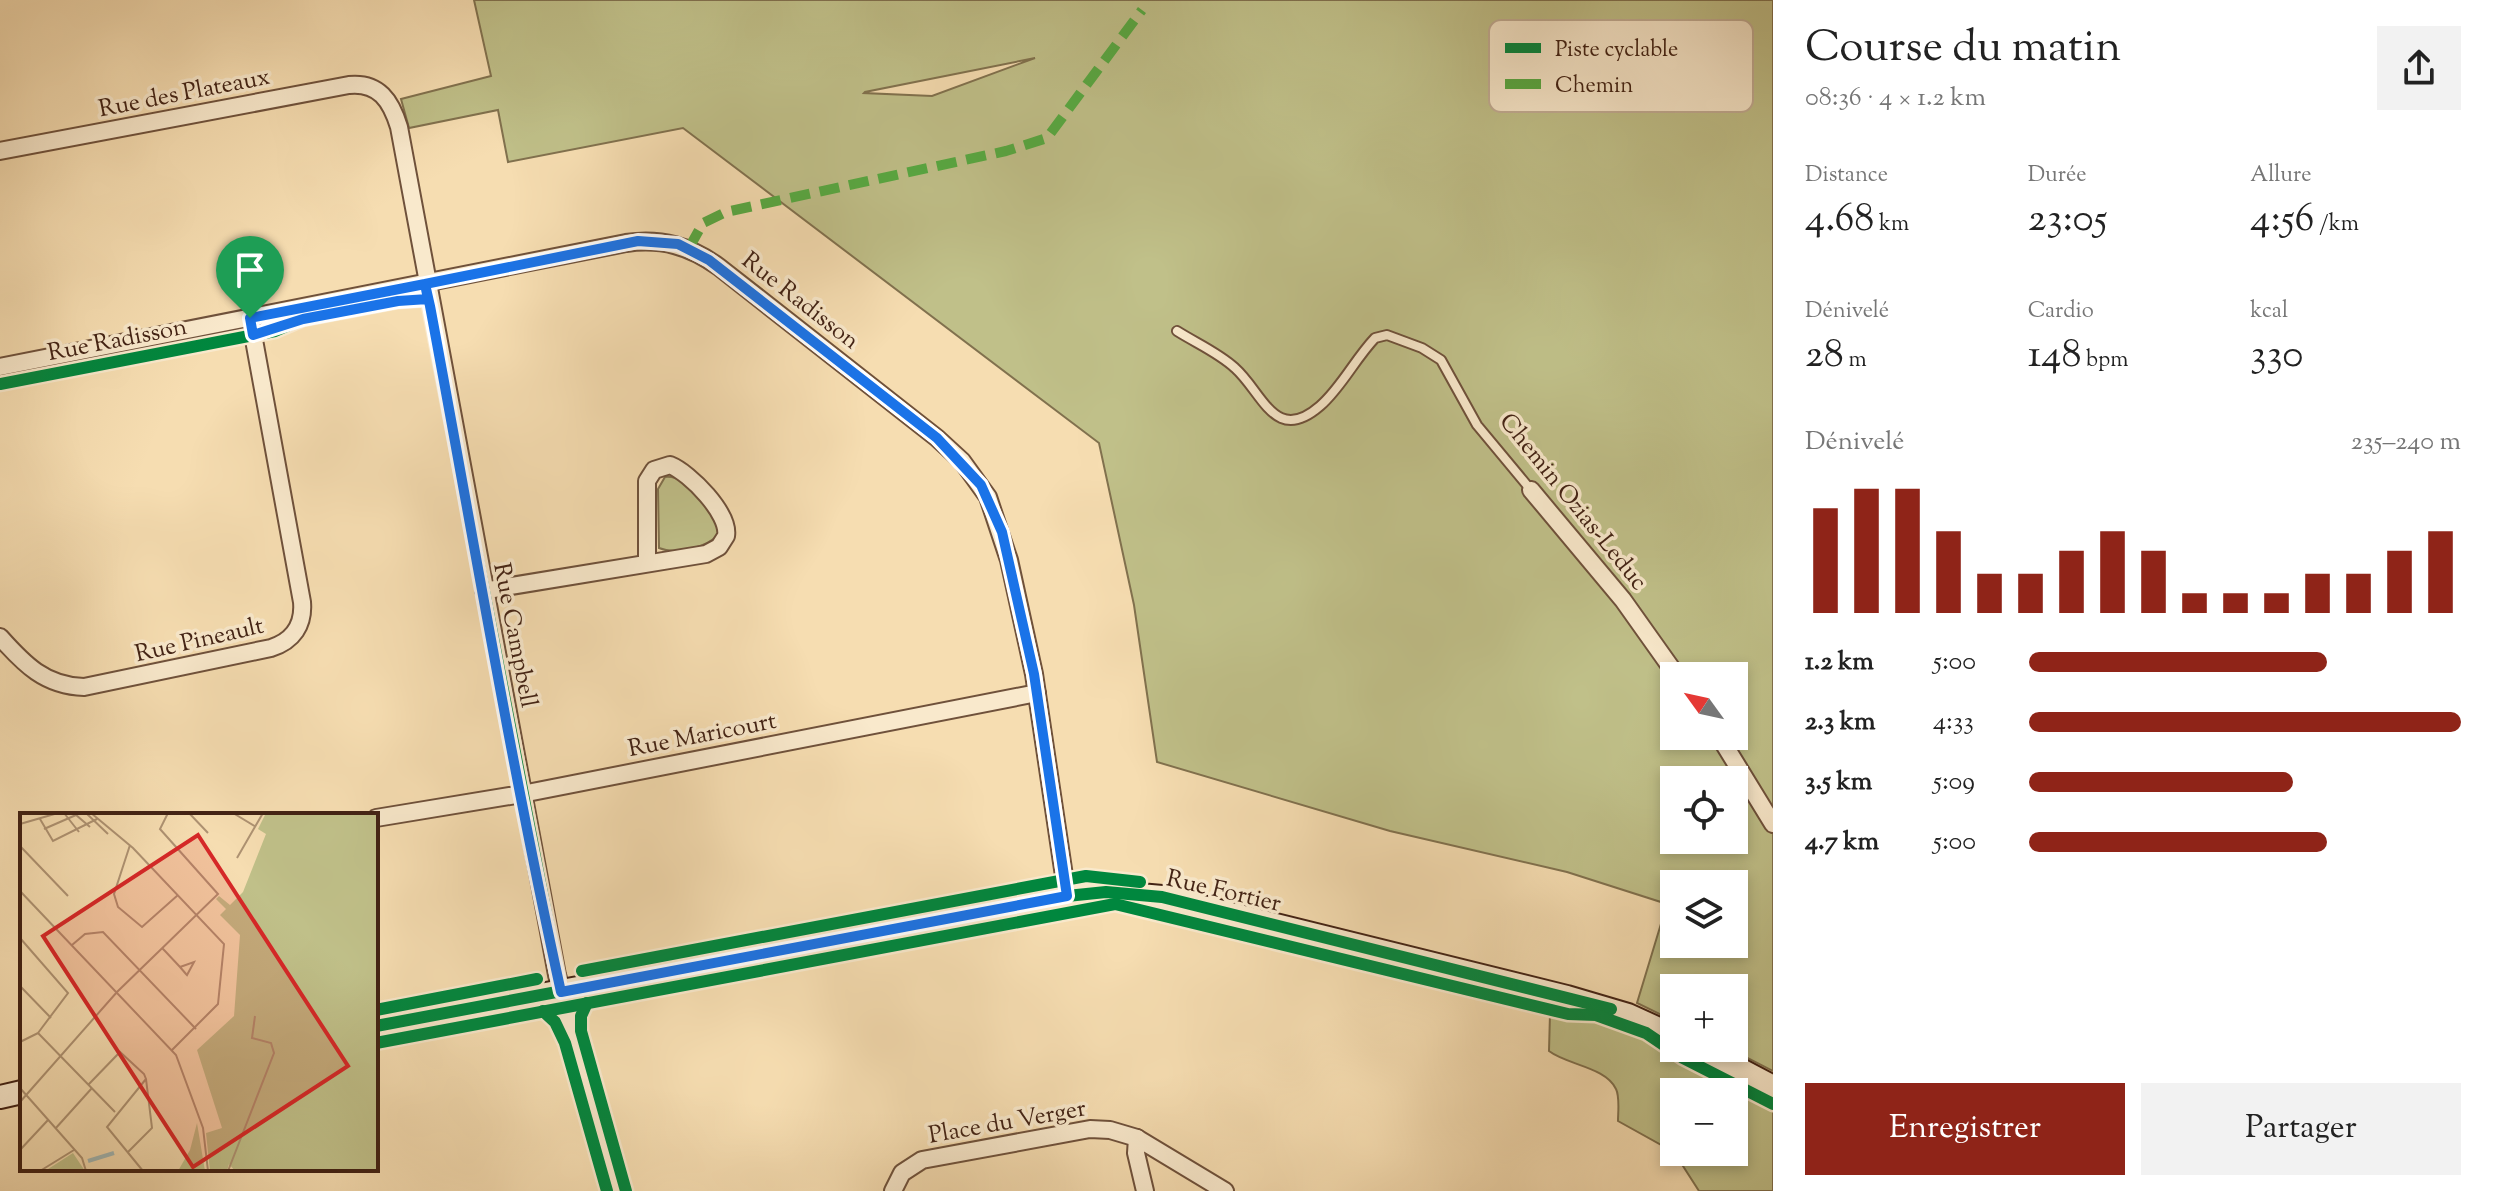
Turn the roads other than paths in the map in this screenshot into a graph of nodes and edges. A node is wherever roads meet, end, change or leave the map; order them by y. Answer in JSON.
{"nodes":[{"id":1,"x":377,"y":90,"type":"joint"},
{"id":2,"x":0,"y":151,"type":"edge"},
{"id":3,"x":425,"y":284,"type":"junction"},
{"id":4,"x":250,"y":318,"type":"junction"},
{"id":5,"x":1177,"y":331,"type":"dead end"},
{"id":6,"x":0,"y":367,"type":"edge"},
{"id":7,"x":1531,"y":490,"type":"joint"},
{"id":8,"x":647,"y":563,"type":"junction"},
{"id":9,"x":484,"y":591,"type":"junction"},
{"id":10,"x":0,"y":637,"type":"edge"},
{"id":11,"x":1667,"y":662,"type":"edge"},
{"id":12,"x":1037,"y":693,"type":"junction"},
{"id":13,"x":1728,"y":750,"type":"edge"},
{"id":14,"x":522,"y":794,"type":"junction"},
{"id":15,"x":378,"y":818,"type":"edge"},
{"id":16,"x":1773,"y":824,"type":"edge"},
{"id":17,"x":1067,"y":896,"type":"junction"},
{"id":18,"x":561,"y":992,"type":"junction"},
{"id":19,"x":378,"y":1026,"type":"edge"},
{"id":20,"x":1660,"y":1030,"type":"edge"},
{"id":21,"x":1726,"y":1062,"type":"edge"},
{"id":22,"x":1773,"y":1087,"type":"edge"},
{"id":23,"x":20,"y":1092,"type":"edge"},
{"id":24,"x":0,"y":1097,"type":"edge"},
{"id":25,"x":1137,"y":1138,"type":"junction"},
{"id":26,"x":616,"y":1191,"type":"edge"},
{"id":27,"x":893,"y":1191,"type":"edge"},
{"id":28,"x":1145,"y":1191,"type":"edge"},
{"id":29,"x":1225,"y":1191,"type":"edge"}],
"edges":[{"from":1,"to":2,"type":"street","name":"Rue des Plateaux"},
{"from":1,"to":3,"type":"street","name":"Rue Campbell"},
{"from":3,"to":4,"type":"street","name":"Rue Radisson"},
{"from":3,"to":9,"type":"street","name":"Rue Campbell"},
{"from":3,"to":12,"type":"street","name":"Rue Radisson"},
{"from":4,"to":6,"type":"street","name":"Rue Radisson"},
{"from":4,"to":10,"type":"street","name":"Rue Pineault"},
{"from":5,"to":7,"type":"lane","name":"Chemin Ozias-Leduc"},
{"from":7,"to":11,"type":"street","name":"Chemin Ozias-Leduc"},
{"from":8,"to":8,"type":"street"},
{"from":8,"to":9,"type":"street"},
{"from":9,"to":14,"type":"street","name":"Rue Campbell"},
{"from":12,"to":14,"type":"street","name":"Rue Maricourt"},
{"from":12,"to":17,"type":"street","name":"Rue Radisson"},
{"from":13,"to":16,"type":"street"},
{"from":14,"to":15,"type":"street","name":"Rue Maricourt"},
{"from":14,"to":18,"type":"street","name":"Rue Campbell"},
{"from":17,"to":18,"type":"street","name":"Rue Fortier"},
{"from":17,"to":20,"type":"street","name":"Rue Fortier"},
{"from":18,"to":19,"type":"street","name":"Rue Fortier"},
{"from":18,"to":26,"type":"street","name":"Rue Campbell"},
{"from":21,"to":22,"type":"street"},
{"from":23,"to":24,"type":"street"},
{"from":25,"to":27,"type":"street","name":"Place du Verger"},
{"from":25,"to":28,"type":"street"},
{"from":25,"to":29,"type":"street","name":"Place du Verger"}]}
